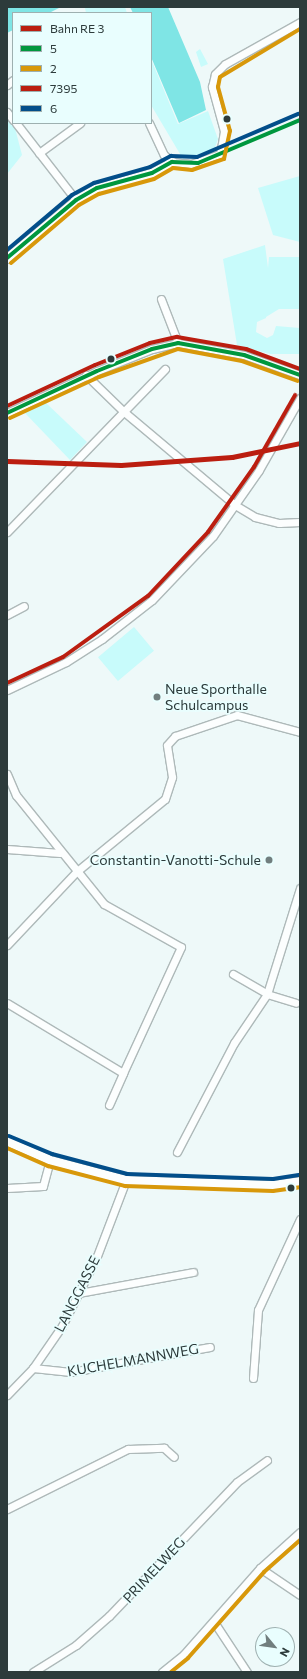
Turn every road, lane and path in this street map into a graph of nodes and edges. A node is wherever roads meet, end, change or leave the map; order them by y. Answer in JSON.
{"nodes":[{"id":1,"x":300,"y":22,"type":"edge"},
{"id":2,"x":17,"y":124,"type":"edge"},
{"id":3,"x":79,"y":124,"type":"edge"},
{"id":4,"x":149,"y":124,"type":"edge"},
{"id":5,"x":39,"y":152,"type":"junction"},
{"id":6,"x":172,"y":162,"type":"junction"},
{"id":7,"x":76,"y":200,"type":"junction"},
{"id":8,"x":7,"y":258,"type":"edge"},
{"id":9,"x":161,"y":299,"type":"dead end"},
{"id":10,"x":178,"y":343,"type":"junction"},
{"id":11,"x":165,"y":369,"type":"dead end"},
{"id":12,"x":86,"y":375,"type":"junction"},
{"id":13,"x":300,"y":375,"type":"edge"},
{"id":14,"x":300,"y":398,"type":"edge"},
{"id":15,"x":123,"y":411,"type":"junction"},
{"id":16,"x":7,"y":413,"type":"edge"},
{"id":17,"x":235,"y":505,"type":"junction"},
{"id":18,"x":300,"y":522,"type":"edge"},
{"id":19,"x":7,"y":532,"type":"edge"},
{"id":20,"x":24,"y":606,"type":"dead end"},
{"id":21,"x":7,"y":615,"type":"edge"},
{"id":22,"x":7,"y":690,"type":"edge"},
{"id":23,"x":300,"y":732,"type":"edge"},
{"id":24,"x":7,"y":774,"type":"edge"},
{"id":25,"x":7,"y":850,"type":"edge"},
{"id":26,"x":60,"y":853,"type":"junction"},
{"id":27,"x":76,"y":872,"type":"junction"},
{"id":28,"x":300,"y":888,"type":"edge"},
{"id":29,"x":7,"y":945,"type":"edge"},
{"id":30,"x":233,"y":974,"type":"dead end"},
{"id":31,"x":266,"y":994,"type":"junction"},
{"id":32,"x":7,"y":1003,"type":"edge"},
{"id":33,"x":296,"y":1003,"type":"dead end"},
{"id":34,"x":123,"y":1073,"type":"junction"},
{"id":35,"x":109,"y":1105,"type":"dead end"},
{"id":36,"x":7,"y":1141,"type":"edge"},
{"id":37,"x":177,"y":1152,"type":"dead end"},
{"id":38,"x":50,"y":1160,"type":"junction"},
{"id":39,"x":126,"y":1180,"type":"junction"},
{"id":40,"x":300,"y":1181,"type":"edge"},
{"id":41,"x":7,"y":1188,"type":"edge"},
{"id":42,"x":300,"y":1219,"type":"edge"},
{"id":43,"x":193,"y":1272,"type":"dead end"},
{"id":44,"x":79,"y":1293,"type":"junction"},
{"id":45,"x":210,"y":1347,"type":"dead end"},
{"id":46,"x":33,"y":1368,"type":"junction"},
{"id":47,"x":253,"y":1378,"type":"dead end"},
{"id":48,"x":7,"y":1395,"type":"edge"},
{"id":49,"x":174,"y":1457,"type":"dead end"},
{"id":50,"x":267,"y":1460,"type":"dead end"},
{"id":51,"x":7,"y":1509,"type":"edge"},
{"id":52,"x":300,"y":1532,"type":"edge"},
{"id":53,"x":260,"y":1568,"type":"junction"},
{"id":54,"x":300,"y":1595,"type":"edge"},
{"id":55,"x":214,"y":1622,"type":"junction"},
{"id":56,"x":33,"y":1672,"type":"edge"},
{"id":57,"x":162,"y":1672,"type":"edge"},
{"id":58,"x":247,"y":1672,"type":"edge"}],
"edges":[{"from":1,"to":6,"type":"street"},
{"from":2,"to":5,"type":"street"},
{"from":3,"to":5,"type":"street"},
{"from":4,"to":6,"type":"street"},
{"from":5,"to":7,"type":"street"},
{"from":6,"to":7,"type":"street"},
{"from":7,"to":8,"type":"street"},
{"from":9,"to":10,"type":"street"},
{"from":10,"to":12,"type":"street"},
{"from":10,"to":13,"type":"street"},
{"from":11,"to":15,"type":"street"},
{"from":12,"to":15,"type":"street"},
{"from":12,"to":16,"type":"street"},
{"from":14,"to":17,"type":"street"},
{"from":15,"to":17,"type":"street"},
{"from":15,"to":19,"type":"street"},
{"from":17,"to":18,"type":"street"},
{"from":17,"to":22,"type":"street"},
{"from":20,"to":21,"type":"street"},
{"from":23,"to":27,"type":"street"},
{"from":24,"to":26,"type":"street"},
{"from":25,"to":26,"type":"street"},
{"from":26,"to":27,"type":"street"},
{"from":27,"to":29,"type":"street"},
{"from":27,"to":34,"type":"street"},
{"from":28,"to":31,"type":"street"},
{"from":30,"to":31,"type":"street"},
{"from":31,"to":33,"type":"street"},
{"from":31,"to":37,"type":"street"},
{"from":32,"to":34,"type":"street"},
{"from":34,"to":35,"type":"street"},
{"from":36,"to":38,"type":"street"},
{"from":38,"to":39,"type":"street"},
{"from":38,"to":41,"type":"street"},
{"from":39,"to":40,"type":"street"},
{"from":39,"to":44,"type":"street","name":"LANGGASSE"},
{"from":42,"to":47,"type":"street"},
{"from":43,"to":44,"type":"street"},
{"from":44,"to":46,"type":"street","name":"LANGGASSE"},
{"from":45,"to":46,"type":"street","name":"KUCHELMANNWEG"},
{"from":46,"to":48,"type":"street","name":"LANGGASSE"},
{"from":49,"to":51,"type":"street"},
{"from":50,"to":56,"type":"street","name":"PRIMELWEG"},
{"from":52,"to":53,"type":"street"},
{"from":53,"to":54,"type":"street"},
{"from":53,"to":55,"type":"street"},
{"from":55,"to":57,"type":"street"},
{"from":55,"to":58,"type":"street"}]}
